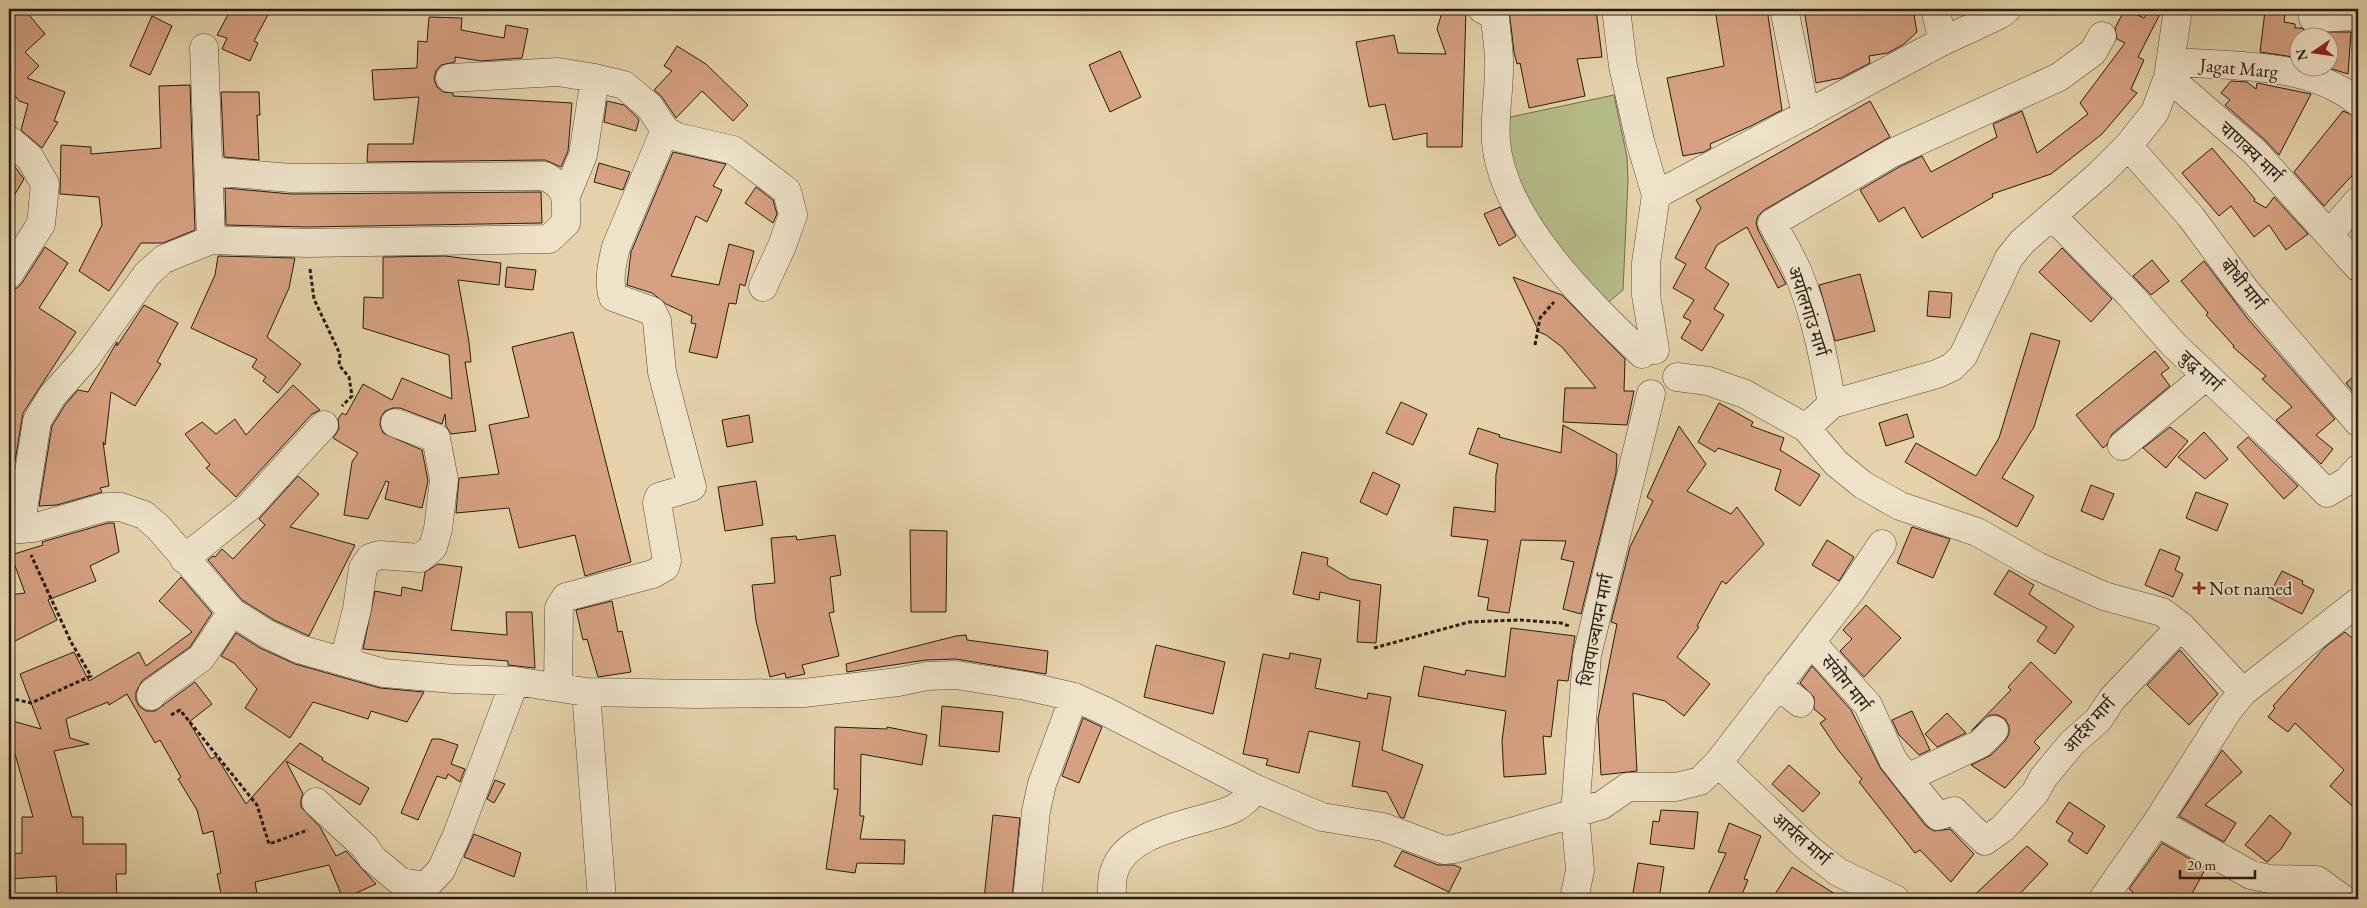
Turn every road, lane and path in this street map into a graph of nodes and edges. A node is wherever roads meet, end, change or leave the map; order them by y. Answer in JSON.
{"nodes":[{"id":1,"x":1482,"y":9,"type":"edge"},
{"id":2,"x":1616,"y":9,"type":"edge"},
{"id":3,"x":1784,"y":9,"type":"edge"},
{"id":4,"x":1934,"y":9,"type":"edge"},
{"id":5,"x":2007,"y":9,"type":"edge"},
{"id":6,"x":2178,"y":9,"type":"edge"},
{"id":7,"x":2358,"y":16,"type":"edge"},
{"id":8,"x":2313,"y":21,"type":"edge"},
{"id":9,"x":2102,"y":36,"type":"dead end"},
{"id":10,"x":1943,"y":41,"type":"junction"},
{"id":11,"x":204,"y":48,"type":"dead end"},
{"id":12,"x":2170,"y":70,"type":"junction"},
{"id":13,"x":2290,"y":71,"type":"edge"},
{"id":14,"x":450,"y":78,"type":"dead end"},
{"id":15,"x":595,"y":78,"type":"junction"},
{"id":16,"x":2318,"y":78,"type":"edge"},
{"id":17,"x":2358,"y":102,"type":"edge"},
{"id":18,"x":1806,"y":115,"type":"junction"},
{"id":19,"x":665,"y":130,"type":"junction"},
{"id":20,"x":9,"y":140,"type":"edge"},
{"id":21,"x":2128,"y":146,"type":"junction"},
{"id":22,"x":209,"y":171,"type":"junction"},
{"id":23,"x":1656,"y":195,"type":"junction"},
{"id":24,"x":566,"y":196,"type":"junction"},
{"id":25,"x":2358,"y":201,"type":"edge"},
{"id":26,"x":2052,"y":216,"type":"junction"},
{"id":27,"x":2330,"y":233,"type":"junction"},
{"id":28,"x":211,"y":240,"type":"junction"},
{"id":29,"x":306,"y":243,"type":"junction"},
{"id":30,"x":2358,"y":267,"type":"edge"},
{"id":31,"x":9,"y":274,"type":"edge"},
{"id":32,"x":1570,"y":282,"type":"junction"},
{"id":33,"x":763,"y":287,"type":"dead end"},
{"id":34,"x":1535,"y":345,"type":"dead end"},
{"id":35,"x":1649,"y":352,"type":"junction"},
{"id":36,"x":2206,"y":376,"type":"junction"},
{"id":37,"x":1677,"y":377,"type":"junction"},
{"id":38,"x":1651,"y":394,"type":"junction"},
{"id":39,"x":1832,"y":404,"type":"junction"},
{"id":40,"x":2358,"y":422,"type":"edge"},
{"id":41,"x":395,"y":423,"type":"dead end"},
{"id":42,"x":324,"y":424,"type":"joint"},
{"id":43,"x":1806,"y":428,"type":"junction"},
{"id":44,"x":2122,"y":446,"type":"dead end"},
{"id":45,"x":2358,"y":470,"type":"edge"},
{"id":46,"x":14,"y":529,"type":"edge"},
{"id":47,"x":1882,"y":544,"type":"dead end"},
{"id":48,"x":184,"y":559,"type":"junction"},
{"id":49,"x":2358,"y":602,"type":"edge"},
{"id":50,"x":232,"y":612,"type":"junction"},
{"id":51,"x":2181,"y":626,"type":"junction"},
{"id":52,"x":1591,"y":638,"type":"junction"},
{"id":53,"x":1811,"y":642,"type":"junction"},
{"id":54,"x":1374,"y":648,"type":"dead end"},
{"id":55,"x":344,"y":661,"type":"junction"},
{"id":56,"x":515,"y":681,"type":"junction"},
{"id":57,"x":558,"y":686,"type":"junction"},
{"id":58,"x":1778,"y":686,"type":"junction"},
{"id":59,"x":586,"y":692,"type":"junction"},
{"id":60,"x":2243,"y":692,"type":"junction"},
{"id":61,"x":151,"y":696,"type":"joint"},
{"id":62,"x":1074,"y":697,"type":"junction"},
{"id":63,"x":9,"y":698,"type":"edge"},
{"id":64,"x":1800,"y":703,"type":"dead end"},
{"id":65,"x":1980,"y":735,"type":"dead end"},
{"id":66,"x":1718,"y":763,"type":"junction"},
{"id":67,"x":1907,"y":778,"type":"junction"},
{"id":68,"x":1256,"y":789,"type":"junction"},
{"id":69,"x":326,"y":811,"type":"joint"},
{"id":70,"x":1575,"y":813,"type":"junction"},
{"id":71,"x":2157,"y":822,"type":"junction"},
{"id":72,"x":2003,"y":828,"type":"joint"},
{"id":73,"x":2358,"y":894,"type":"edge"},
{"id":74,"x":602,"y":899,"type":"edge"},
{"id":75,"x":1026,"y":899,"type":"edge"},
{"id":76,"x":1112,"y":899,"type":"edge"},
{"id":77,"x":1574,"y":899,"type":"edge"},
{"id":78,"x":1895,"y":899,"type":"edge"},
{"id":79,"x":2104,"y":899,"type":"edge"},
{"id":80,"x":2343,"y":899,"type":"edge"},
{"id":81,"x":2354,"y":899,"type":"edge"}],
"edges":[{"from":1,"to":32,"type":"street"},
{"from":2,"to":23,"type":"street"},
{"from":3,"to":18,"type":"street"},
{"from":4,"to":10,"type":"street"},
{"from":5,"to":10,"type":"street"},
{"from":6,"to":12,"type":"street"},
{"from":7,"to":8,"type":"street"},
{"from":9,"to":39,"type":"street","name":"अर्यालगांउ मार्ग"},
{"from":10,"to":18,"type":"street"},
{"from":11,"to":22,"type":"street"},
{"from":12,"to":13,"type":"street","name":"Jagat Marg"},
{"from":12,"to":21,"type":"street"},
{"from":12,"to":27,"type":"street","name":"चाणक्य मार्ग"},
{"from":14,"to":15,"type":"street"},
{"from":15,"to":19,"type":"street"},
{"from":15,"to":24,"type":"street"},
{"from":16,"to":17,"type":"street","name":"Jagat Marg"},
{"from":18,"to":23,"type":"street"},
{"from":19,"to":33,"type":"street"},
{"from":19,"to":57,"type":"street"},
{"from":20,"to":31,"type":"street"},
{"from":21,"to":26,"type":"street"},
{"from":21,"to":40,"type":"street","name":"बोधी मार्ग"},
{"from":22,"to":24,"type":"street"},
{"from":22,"to":28,"type":"street"},
{"from":23,"to":35,"type":"street"},
{"from":24,"to":29,"type":"street"},
{"from":25,"to":27,"type":"street"},
{"from":26,"to":36,"type":"street","name":"बुद्ध मार्ग"},
{"from":26,"to":39,"type":"street"},
{"from":27,"to":30,"type":"street","name":"चाणक्य मार्ग"},
{"from":28,"to":29,"type":"street"},
{"from":28,"to":46,"type":"street"},
{"from":29,"to":42,"type":"path"},
{"from":32,"to":34,"type":"path"},
{"from":32,"to":35,"type":"street"},
{"from":35,"to":37,"type":"street"},
{"from":35,"to":38,"type":"street"},
{"from":36,"to":44,"type":"street"},
{"from":36,"to":45,"type":"street","name":"बुद्ध मार्ग"},
{"from":37,"to":38,"type":"street"},
{"from":37,"to":43,"type":"street"},
{"from":38,"to":52,"type":"street","name":"शिवपाञ्चायन मार्ग"},
{"from":39,"to":43,"type":"street"},
{"from":41,"to":55,"type":"street"},
{"from":42,"to":48,"type":"street"},
{"from":43,"to":51,"type":"street"},
{"from":46,"to":48,"type":"street"},
{"from":46,"to":63,"type":"path"},
{"from":47,"to":53,"type":"street"},
{"from":48,"to":50,"type":"street"},
{"from":49,"to":60,"type":"street"},
{"from":50,"to":55,"type":"street"},
{"from":50,"to":61,"type":"street"},
{"from":51,"to":60,"type":"street"},
{"from":51,"to":72,"type":"street","name":"आर्दश मार्ग"},
{"from":52,"to":54,"type":"path"},
{"from":52,"to":70,"type":"street","name":"शिवपाञ्चायन मार्ग"},
{"from":53,"to":58,"type":"street"},
{"from":53,"to":67,"type":"street","name":"संयोग मार्ग"},
{"from":55,"to":56,"type":"street"},
{"from":56,"to":57,"type":"street"},
{"from":56,"to":69,"type":"street"},
{"from":57,"to":59,"type":"street"},
{"from":58,"to":64,"type":"street"},
{"from":58,"to":66,"type":"street"},
{"from":59,"to":62,"type":"street"},
{"from":59,"to":74,"type":"street"},
{"from":60,"to":71,"type":"street"},
{"from":61,"to":69,"type":"path"},
{"from":62,"to":68,"type":"street"},
{"from":62,"to":75,"type":"street"},
{"from":65,"to":67,"type":"street"},
{"from":66,"to":70,"type":"street"},
{"from":66,"to":78,"type":"street","name":"आर्यल मार्ग"},
{"from":67,"to":72,"type":"street","name":"संयोग मार्ग"},
{"from":68,"to":70,"type":"street"},
{"from":68,"to":76,"type":"street"},
{"from":70,"to":77,"type":"street","name":"शिवपाञ्चायन मार्ग"},
{"from":71,"to":79,"type":"street"},
{"from":71,"to":80,"type":"street"},
{"from":73,"to":81,"type":"street"}]}
